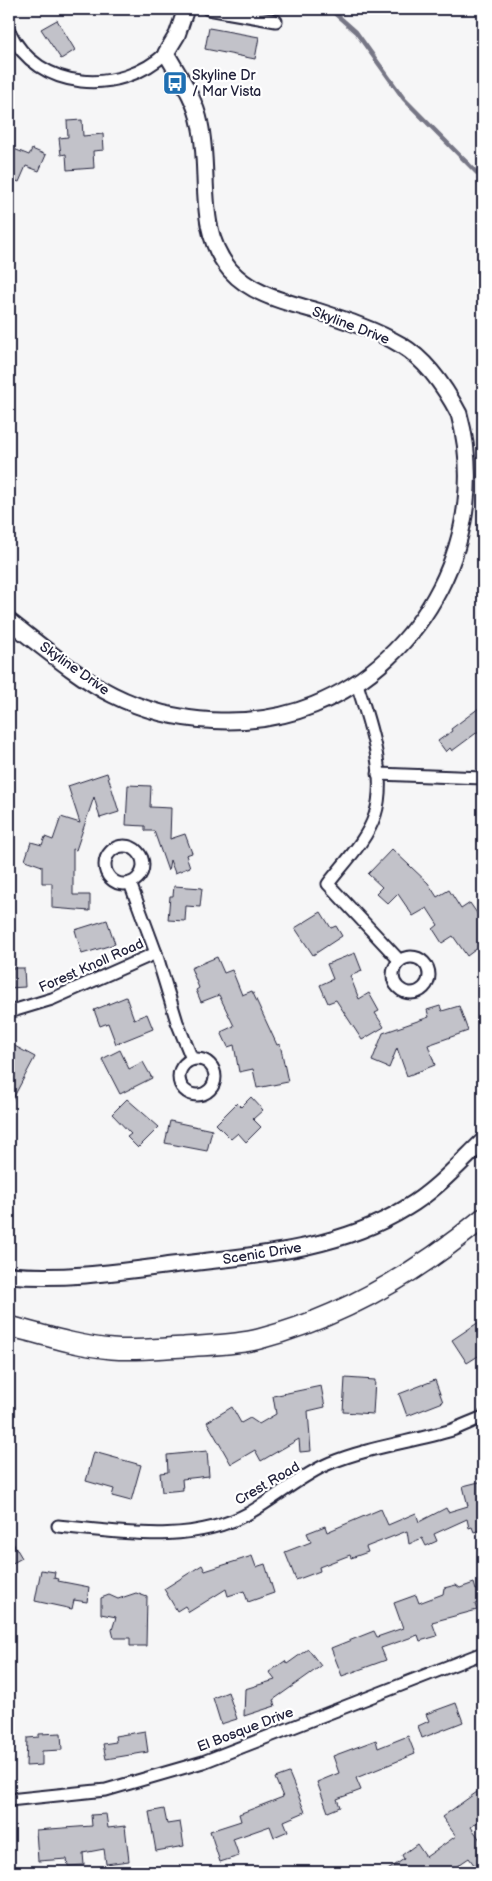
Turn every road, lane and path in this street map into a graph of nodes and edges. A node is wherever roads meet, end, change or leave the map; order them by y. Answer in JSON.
{"nodes":[{"id":1,"x":186,"y":9,"type":"edge"},
{"id":2,"x":208,"y":9,"type":"edge"},
{"id":3,"x":276,"y":21,"type":"dead end"},
{"id":4,"x":9,"y":32,"type":"edge"},
{"id":5,"x":166,"y":53,"type":"junction"},
{"id":6,"x":9,"y":621,"type":"edge"},
{"id":7,"x":357,"y":684,"type":"junction"},
{"id":8,"x":378,"y":774,"type":"junction"},
{"id":9,"x":483,"y":778,"type":"edge"},
{"id":10,"x":130,"y":883,"type":"dead end"},
{"id":11,"x":156,"y":953,"type":"junction"},
{"id":12,"x":400,"y":961,"type":"dead end"},
{"id":13,"x":9,"y":1012,"type":"edge"},
{"id":14,"x":192,"y":1059,"type":"dead end"},
{"id":15,"x":483,"y":1141,"type":"edge"},
{"id":16,"x":483,"y":1218,"type":"edge"},
{"id":17,"x":9,"y":1275,"type":"edge"},
{"id":18,"x":9,"y":1326,"type":"edge"},
{"id":19,"x":483,"y":1417,"type":"edge"},
{"id":20,"x":58,"y":1526,"type":"dead end"},
{"id":21,"x":483,"y":1653,"type":"edge"},
{"id":22,"x":9,"y":1800,"type":"edge"}],
"edges":[{"from":1,"to":5,"type":"street"},
{"from":2,"to":3,"type":"street"},
{"from":4,"to":5,"type":"street"},
{"from":5,"to":7,"type":"street","name":"Skyline Drive"},
{"from":6,"to":7,"type":"street","name":"Skyline Drive"},
{"from":7,"to":8,"type":"street"},
{"from":8,"to":9,"type":"street"},
{"from":8,"to":12,"type":"street"},
{"from":10,"to":11,"type":"street"},
{"from":11,"to":13,"type":"street","name":"Forest Knoll Road"},
{"from":11,"to":14,"type":"street"},
{"from":15,"to":17,"type":"street","name":"Scenic Drive"},
{"from":16,"to":18,"type":"main road"},
{"from":19,"to":20,"type":"street","name":"Crest Road"},
{"from":21,"to":22,"type":"street","name":"El Bosque Drive"}]}
